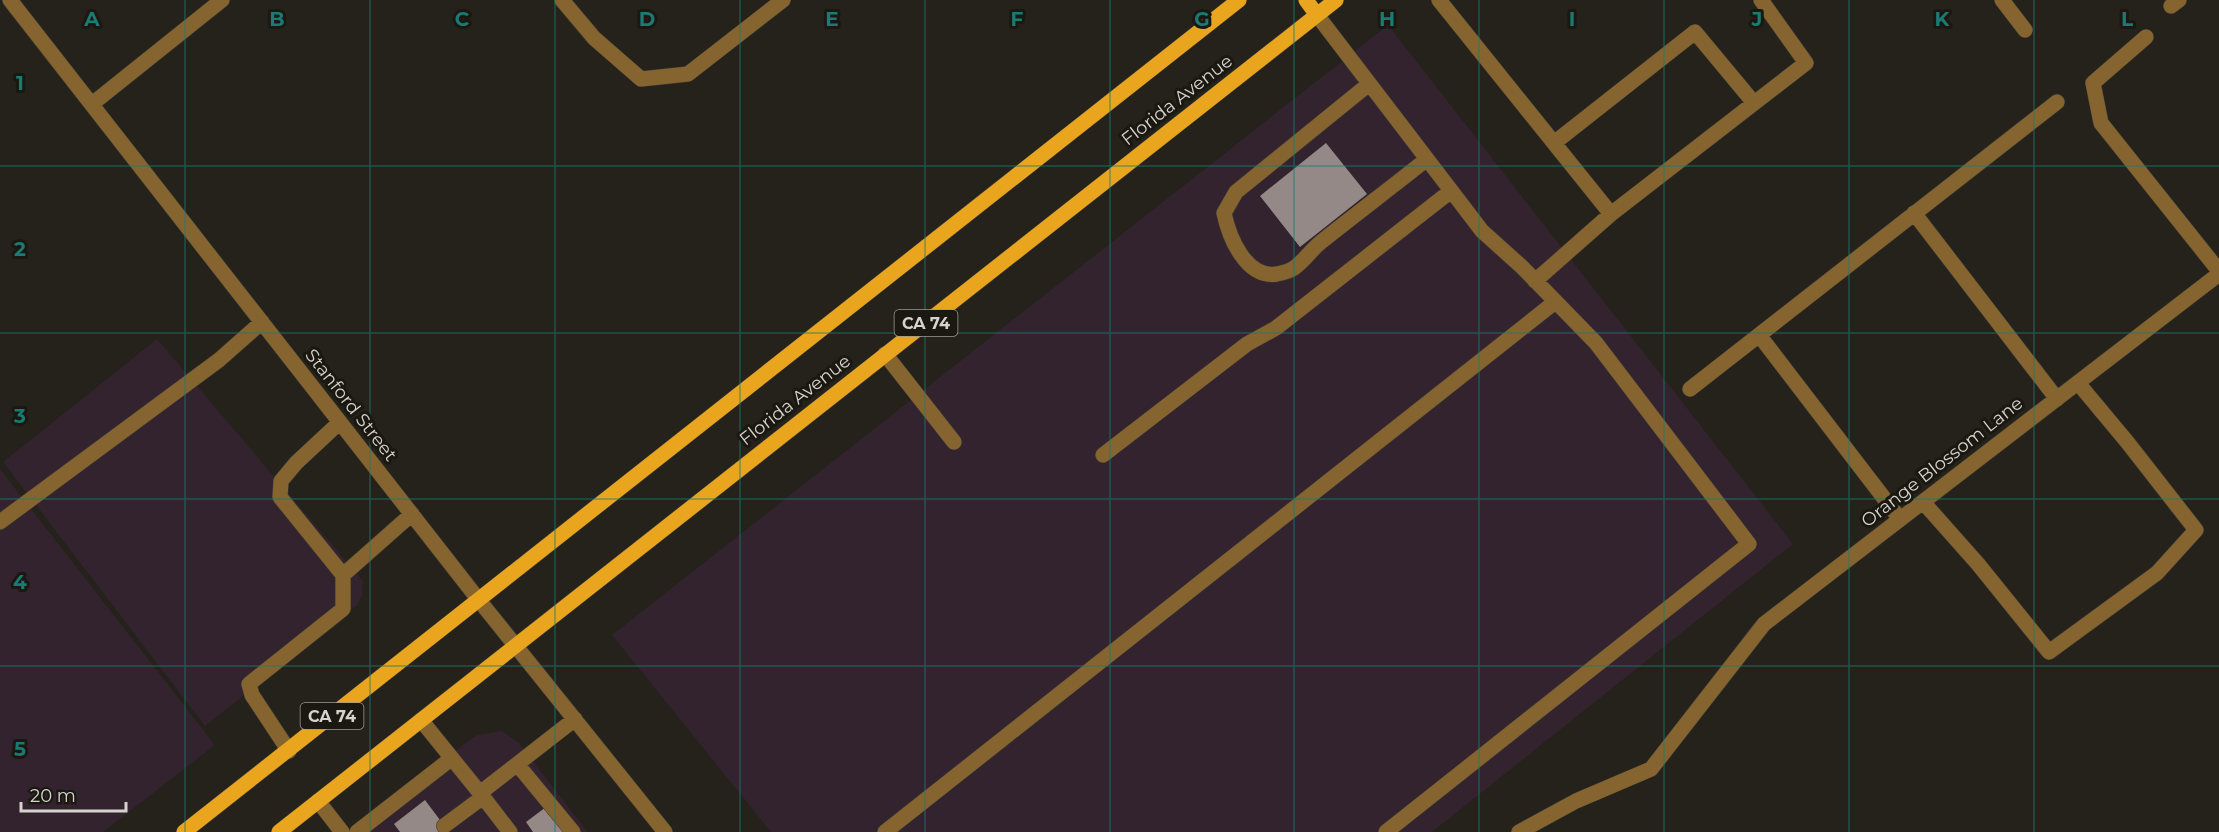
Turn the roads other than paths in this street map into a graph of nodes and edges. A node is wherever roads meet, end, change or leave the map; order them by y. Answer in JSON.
{"nodes":[{"id":1,"x":10,"y":0,"type":"edge"},
{"id":2,"x":222,"y":0,"type":"edge"},
{"id":3,"x":562,"y":0,"type":"edge"},
{"id":4,"x":783,"y":0,"type":"edge"},
{"id":5,"x":1239,"y":0,"type":"edge"},
{"id":6,"x":1306,"y":0,"type":"edge"},
{"id":7,"x":1336,"y":0,"type":"edge"},
{"id":8,"x":1438,"y":0,"type":"edge"},
{"id":9,"x":1761,"y":0,"type":"edge"},
{"id":10,"x":2002,"y":0,"type":"edge"},
{"id":11,"x":1317,"y":15,"type":"junction"},
{"id":12,"x":2025,"y":30,"type":"dead end"},
{"id":13,"x":2146,"y":37,"type":"dead end"},
{"id":14,"x":1369,"y":84,"type":"junction"},
{"id":15,"x":2057,"y":102,"type":"dead end"},
{"id":16,"x":1754,"y":103,"type":"junction"},
{"id":17,"x":92,"y":104,"type":"junction"},
{"id":18,"x":1554,"y":143,"type":"junction"},
{"id":19,"x":1427,"y":159,"type":"junction"},
{"id":20,"x":1451,"y":191,"type":"junction"},
{"id":21,"x":1914,"y":213,"type":"junction"},
{"id":22,"x":1611,"y":214,"type":"junction"},
{"id":23,"x":2219,"y":273,"type":"edge"},
{"id":24,"x":1535,"y":281,"type":"junction"},
{"id":25,"x":1556,"y":302,"type":"junction"},
{"id":26,"x":262,"y":322,"type":"junction"},
{"id":27,"x":1759,"y":335,"type":"junction"},
{"id":28,"x":885,"y":354,"type":"junction"},
{"id":29,"x":2078,"y":383,"type":"junction"},
{"id":30,"x":1690,"y":389,"type":"dead end"},
{"id":31,"x":2057,"y":399,"type":"junction"},
{"id":32,"x":340,"y":422,"type":"junction"},
{"id":33,"x":954,"y":442,"type":"dead end"},
{"id":34,"x":1103,"y":455,"type":"dead end"},
{"id":35,"x":1923,"y":502,"type":"junction"},
{"id":36,"x":412,"y":514,"type":"junction"},
{"id":37,"x":1900,"y":519,"type":"junction"},
{"id":38,"x":0,"y":522,"type":"edge"},
{"id":39,"x":344,"y":574,"type":"junction"},
{"id":40,"x":478,"y":599,"type":"junction"},
{"id":41,"x":516,"y":645,"type":"junction"},
{"id":42,"x":575,"y":719,"type":"junction"},
{"id":43,"x":421,"y":720,"type":"junction"},
{"id":44,"x":289,"y":751,"type":"junction"},
{"id":45,"x":452,"y":758,"type":"junction"},
{"id":46,"x":517,"y":764,"type":"junction"},
{"id":47,"x":481,"y":795,"type":"junction"},
{"id":48,"x":318,"y":801,"type":"junction"},
{"id":49,"x":444,"y":826,"type":"dead end"},
{"id":50,"x":657,"y":829,"type":"edge"},
{"id":51,"x":184,"y":832,"type":"edge"},
{"id":52,"x":279,"y":832,"type":"edge"},
{"id":53,"x":342,"y":832,"type":"edge"},
{"id":54,"x":357,"y":832,"type":"edge"},
{"id":55,"x":510,"y":832,"type":"edge"},
{"id":56,"x":573,"y":832,"type":"edge"},
{"id":57,"x":885,"y":832,"type":"edge"},
{"id":58,"x":1386,"y":832,"type":"edge"},
{"id":59,"x":1519,"y":832,"type":"edge"}],
"edges":[{"from":1,"to":17,"type":"street","name":"Stanford Street"},
{"from":2,"to":17,"type":"street"},
{"from":3,"to":4,"type":"street"},
{"from":5,"to":40,"type":"main road","number":"CA 74"},
{"from":6,"to":11,"type":"main road"},
{"from":7,"to":11,"type":"main road","name":"Florida Avenue","number":"CA 74"},
{"from":8,"to":18,"type":"street"},
{"from":9,"to":16,"type":"street"},
{"from":10,"to":12,"type":"street"},
{"from":11,"to":14,"type":"street"},
{"from":11,"to":28,"type":"main road","name":"Florida Avenue","number":"CA 74"},
{"from":13,"to":23,"type":"street"},
{"from":14,"to":19,"type":"street"},
{"from":14,"to":19,"type":"street"},
{"from":15,"to":21,"type":"street"},
{"from":16,"to":18,"type":"street"},
{"from":16,"to":22,"type":"street"},
{"from":17,"to":26,"type":"street","name":"Stanford Street"},
{"from":18,"to":22,"type":"street"},
{"from":19,"to":20,"type":"street"},
{"from":20,"to":24,"type":"street"},
{"from":20,"to":34,"type":"street"},
{"from":21,"to":27,"type":"street"},
{"from":21,"to":31,"type":"street"},
{"from":22,"to":24,"type":"street"},
{"from":23,"to":29,"type":"street","name":"Orange Blossom Lane"},
{"from":24,"to":25,"type":"street"},
{"from":25,"to":57,"type":"street"},
{"from":25,"to":58,"type":"street"},
{"from":26,"to":32,"type":"street","name":"Stanford Street"},
{"from":26,"to":38,"type":"street"},
{"from":27,"to":30,"type":"street"},
{"from":27,"to":37,"type":"street"},
{"from":28,"to":33,"type":"street"},
{"from":28,"to":41,"type":"main road","name":"Florida Avenue","number":"CA 74"},
{"from":29,"to":31,"type":"street","name":"Orange Blossom Lane"},
{"from":29,"to":35,"type":"street"},
{"from":31,"to":35,"type":"street","name":"Orange Blossom Lane"},
{"from":32,"to":36,"type":"street","name":"Stanford Street"},
{"from":32,"to":39,"type":"street"},
{"from":35,"to":37,"type":"street","name":"Orange Blossom Lane"},
{"from":36,"to":39,"type":"street"},
{"from":36,"to":40,"type":"street","name":"Stanford Street"},
{"from":37,"to":59,"type":"street","name":"Orange Blossom Lane"},
{"from":39,"to":44,"type":"street"},
{"from":40,"to":41,"type":"street","name":"Stanford Street"},
{"from":40,"to":44,"type":"main road","number":"CA 74"},
{"from":41,"to":42,"type":"street","name":"Stanford Street"},
{"from":41,"to":43,"type":"main road","name":"Florida Avenue","number":"CA 74"},
{"from":42,"to":46,"type":"street"},
{"from":42,"to":50,"type":"street","name":"Stanford Street"},
{"from":43,"to":45,"type":"street"},
{"from":43,"to":48,"type":"main road","name":"Florida Avenue","number":"CA 74"},
{"from":44,"to":51,"type":"main road","number":"CA 74"},
{"from":45,"to":47,"type":"street"},
{"from":45,"to":54,"type":"street"},
{"from":46,"to":47,"type":"street"},
{"from":46,"to":56,"type":"street"},
{"from":47,"to":49,"type":"street"},
{"from":47,"to":55,"type":"street"},
{"from":48,"to":52,"type":"main road","name":"Florida Avenue","number":"CA 74"},
{"from":48,"to":53,"type":"street"}]}
